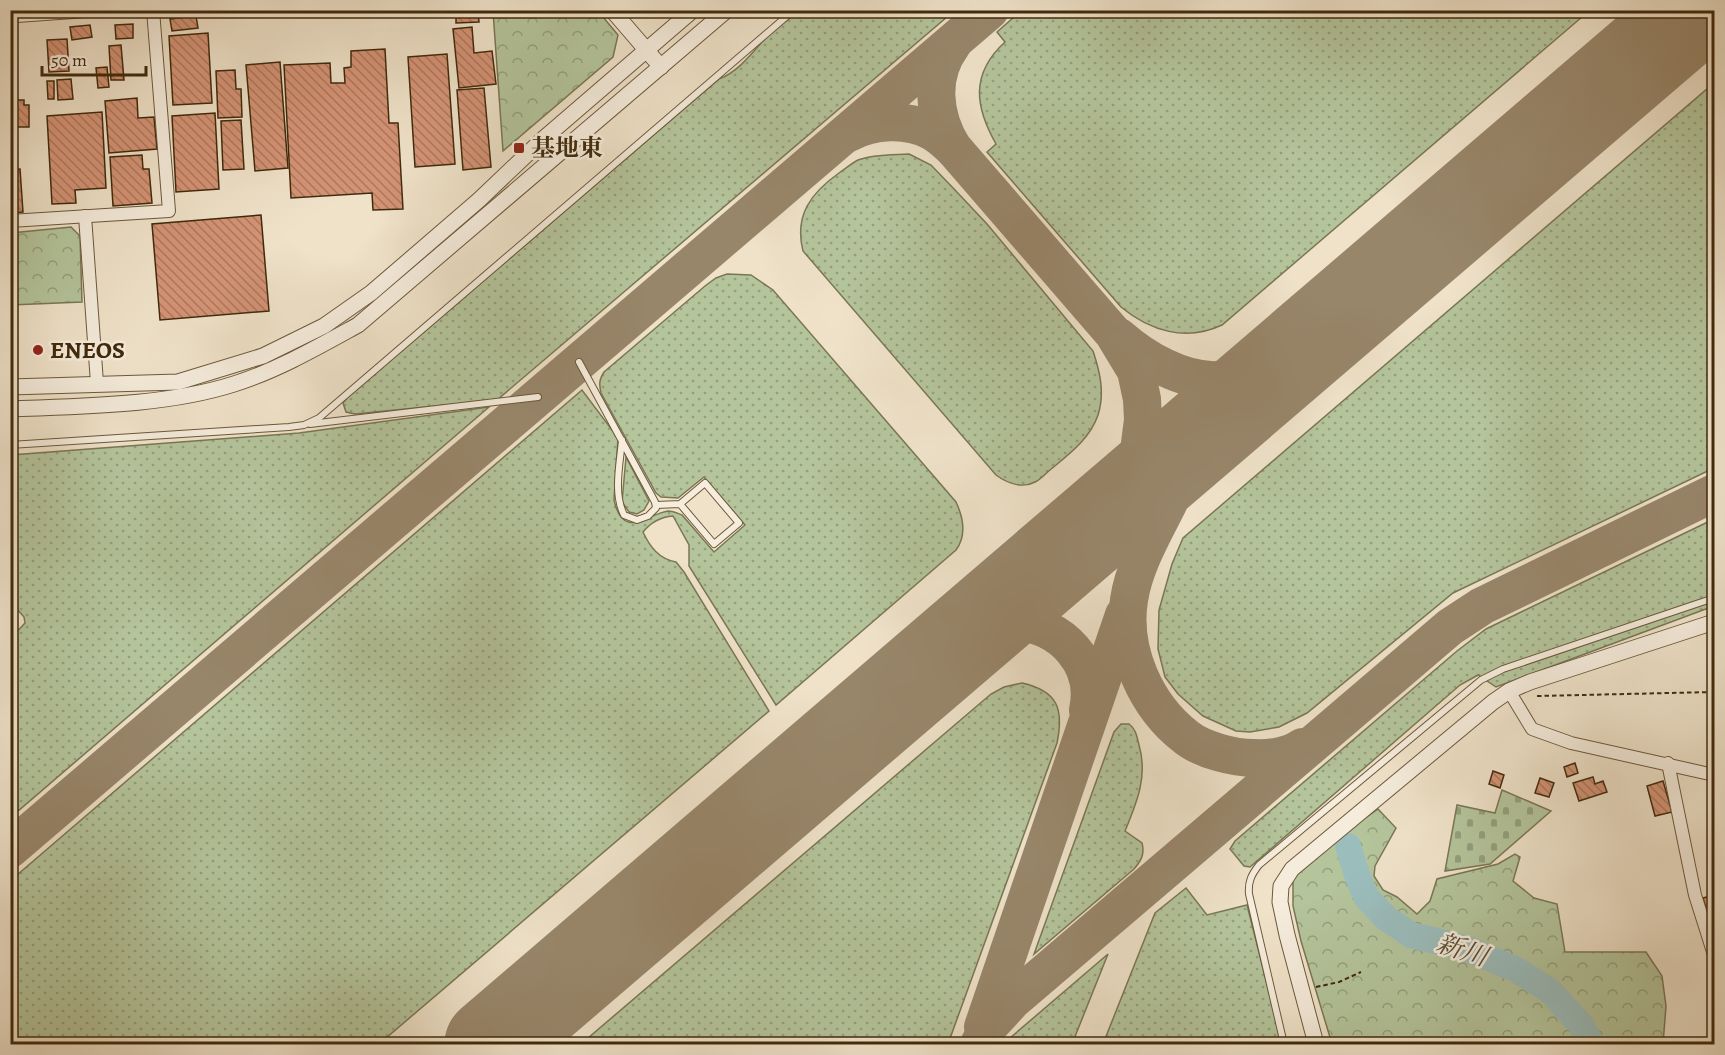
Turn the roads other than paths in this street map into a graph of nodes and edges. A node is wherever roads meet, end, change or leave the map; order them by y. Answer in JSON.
{"nodes":[{"id":1,"x":80,"y":10,"type":"edge"},
{"id":2,"x":153,"y":10,"type":"edge"},
{"id":3,"x":612,"y":10,"type":"edge"},
{"id":4,"x":693,"y":10,"type":"edge"},
{"id":5,"x":727,"y":10,"type":"edge"},
{"id":6,"x":794,"y":10,"type":"edge"},
{"id":7,"x":10,"y":15,"type":"edge"},
{"id":8,"x":647,"y":49,"type":"junction"},
{"id":9,"x":661,"y":67,"type":"junction"},
{"id":10,"x":85,"y":216,"type":"junction"},
{"id":11,"x":10,"y":221,"type":"edge"},
{"id":12,"x":579,"y":362,"type":"dead end"},
{"id":13,"x":97,"y":383,"type":"junction"},
{"id":14,"x":10,"y":387,"type":"edge"},
{"id":15,"x":538,"y":397,"type":"dead end"},
{"id":16,"x":10,"y":410,"type":"edge"},
{"id":17,"x":304,"y":425,"type":"junction"},
{"id":18,"x":621,"y":440,"type":"junction"},
{"id":19,"x":10,"y":445,"type":"edge"},
{"id":20,"x":680,"y":504,"type":"junction"},
{"id":21,"x":656,"y":505,"type":"junction"},
{"id":22,"x":1714,"y":598,"type":"edge"},
{"id":23,"x":1714,"y":622,"type":"edge"},
{"id":24,"x":1509,"y":691,"type":"junction"},
{"id":25,"x":1668,"y":763,"type":"junction"},
{"id":26,"x":1714,"y":775,"type":"edge"},
{"id":27,"x":1714,"y":955,"type":"edge"},
{"id":28,"x":1284,"y":1044,"type":"edge"},
{"id":29,"x":1316,"y":1044,"type":"edge"}],
"edges":[{"from":1,"to":7,"type":"street"},
{"from":2,"to":10,"type":"street"},
{"from":3,"to":8,"type":"street"},
{"from":4,"to":8,"type":"street"},
{"from":5,"to":9,"type":"street"},
{"from":6,"to":17,"type":"lane"},
{"from":8,"to":9,"type":"street"},
{"from":8,"to":13,"type":"street"},
{"from":9,"to":16,"type":"street"},
{"from":10,"to":11,"type":"street"},
{"from":10,"to":13,"type":"street"},
{"from":12,"to":18,"type":"lane"},
{"from":13,"to":14,"type":"street"},
{"from":15,"to":17,"type":"lane"},
{"from":17,"to":19,"type":"lane"},
{"from":18,"to":21,"type":"lane"},
{"from":18,"to":21,"type":"lane"},
{"from":20,"to":20,"type":"lane"},
{"from":20,"to":21,"type":"lane"},
{"from":22,"to":28,"type":"lane"},
{"from":23,"to":24,"type":"street"},
{"from":24,"to":25,"type":"street"},
{"from":24,"to":29,"type":"street"},
{"from":25,"to":26,"type":"street"},
{"from":25,"to":27,"type":"street"}]}
